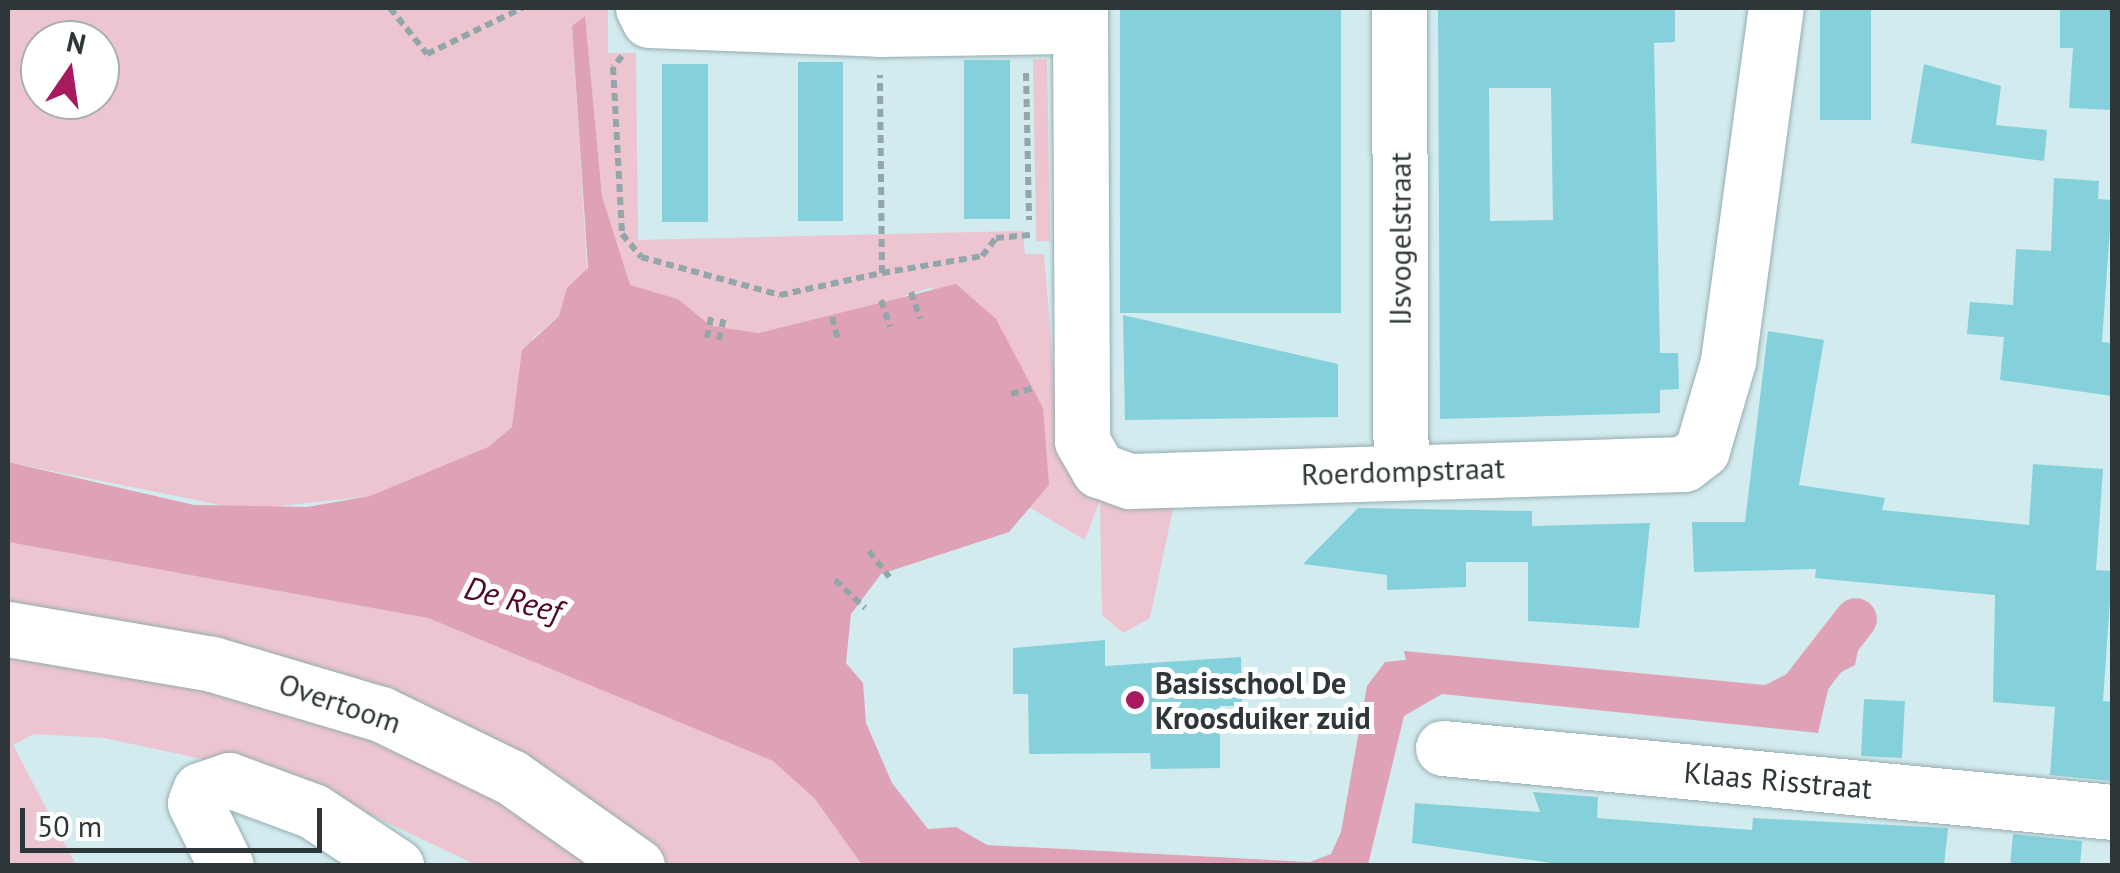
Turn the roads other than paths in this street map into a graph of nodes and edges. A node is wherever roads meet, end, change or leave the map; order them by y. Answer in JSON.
{"nodes":[{"id":1,"x":1399,"y":8,"type":"edge"},
{"id":2,"x":1776,"y":8,"type":"edge"},
{"id":3,"x":646,"y":14,"type":"edge"},
{"id":4,"x":1080,"y":17,"type":"edge"},
{"id":5,"x":967,"y":18,"type":"edge"},
{"id":6,"x":1401,"y":470,"type":"junction"},
{"id":7,"x":8,"y":630,"type":"edge"},
{"id":8,"x":1444,"y":748,"type":"dead end"},
{"id":9,"x":2112,"y":812,"type":"edge"},
{"id":10,"x":226,"y":866,"type":"edge"},
{"id":11,"x":396,"y":866,"type":"edge"},
{"id":12,"x":637,"y":866,"type":"edge"}],
"edges":[{"from":1,"to":6,"type":"street","name":"IJsvogelstraat"},
{"from":2,"to":6,"type":"street","name":"Roerdompstraat"},
{"from":3,"to":5,"type":"street"},
{"from":4,"to":5,"type":"street"},
{"from":4,"to":6,"type":"street","name":"Roerdompstraat"},
{"from":7,"to":12,"type":"street","name":"Overtoom"},
{"from":8,"to":9,"type":"street","name":"Klaas Risstraat"},
{"from":10,"to":11,"type":"street"}]}
